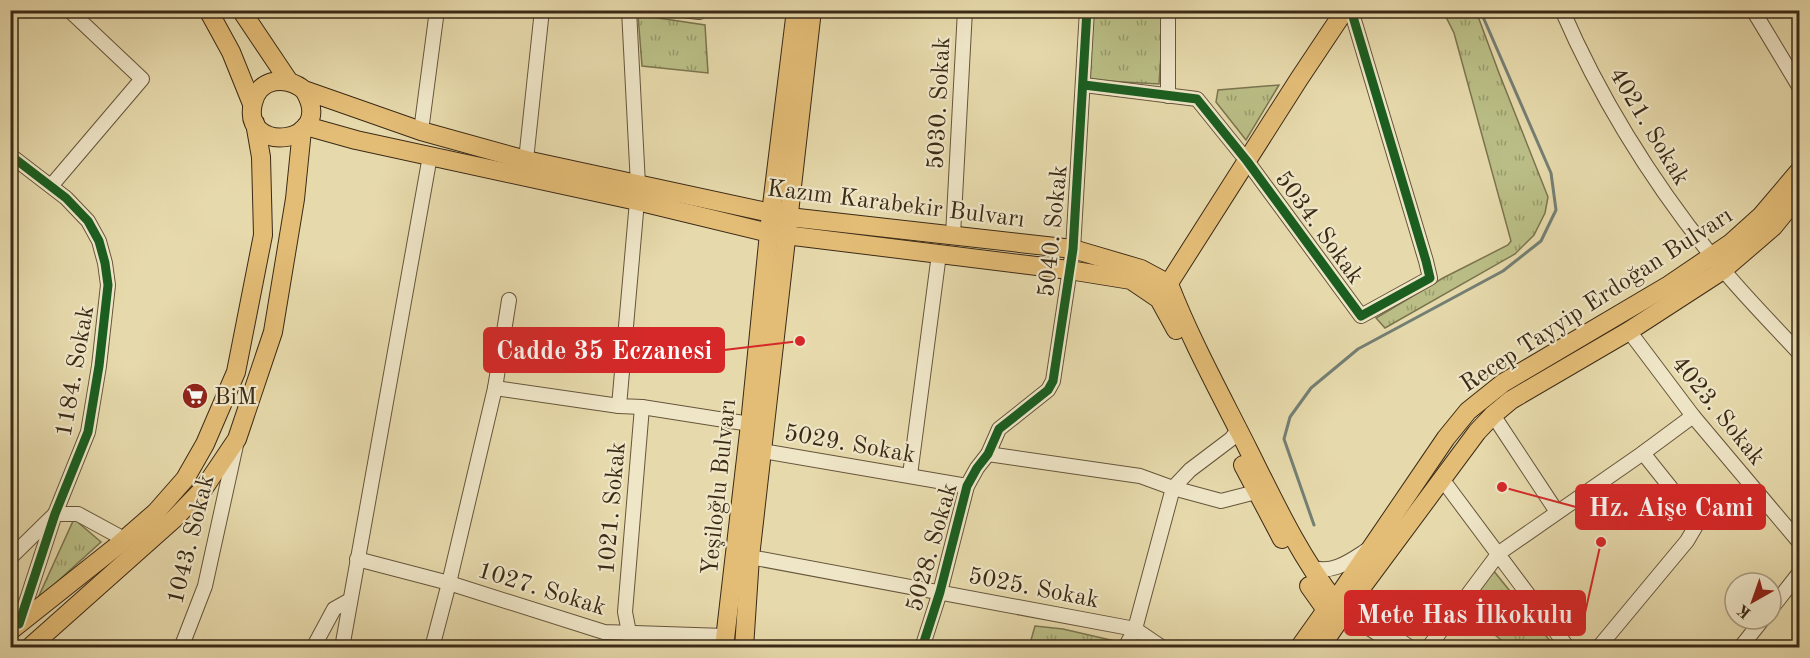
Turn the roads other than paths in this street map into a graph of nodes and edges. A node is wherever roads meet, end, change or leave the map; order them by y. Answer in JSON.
{"nodes":[{"id":1,"x":69,"y":10,"type":"edge"},
{"id":2,"x":208,"y":10,"type":"edge"},
{"id":3,"x":241,"y":10,"type":"edge"},
{"id":4,"x":437,"y":10,"type":"edge"},
{"id":5,"x":542,"y":10,"type":"edge"},
{"id":6,"x":629,"y":10,"type":"edge"},
{"id":7,"x":683,"y":10,"type":"edge"},
{"id":8,"x":700,"y":10,"type":"edge"},
{"id":9,"x":796,"y":10,"type":"edge"},
{"id":10,"x":812,"y":10,"type":"edge"},
{"id":11,"x":965,"y":10,"type":"edge"},
{"id":12,"x":1087,"y":10,"type":"edge"},
{"id":13,"x":1168,"y":10,"type":"edge"},
{"id":14,"x":1345,"y":10,"type":"edge"},
{"id":15,"x":1351,"y":10,"type":"edge"},
{"id":16,"x":1562,"y":10,"type":"edge"},
{"id":17,"x":1752,"y":10,"type":"edge"},
{"id":18,"x":288,"y":80,"type":"junction"},
{"id":19,"x":1084,"y":85,"type":"junction"},
{"id":20,"x":1800,"y":88,"type":"edge"},
{"id":21,"x":304,"y":90,"type":"junction"},
{"id":22,"x":1168,"y":96,"type":"junction"},
{"id":23,"x":252,"y":104,"type":"junction"},
{"id":24,"x":255,"y":123,"type":"junction"},
{"id":25,"x":304,"y":128,"type":"junction"},
{"id":26,"x":421,"y":131,"type":"junction"},
{"id":27,"x":10,"y":155,"type":"edge"},
{"id":28,"x":430,"y":156,"type":"junction"},
{"id":29,"x":526,"y":159,"type":"junction"},
{"id":30,"x":1247,"y":161,"type":"junction"},
{"id":31,"x":1800,"y":170,"type":"edge"},
{"id":32,"x":51,"y":186,"type":"junction"},
{"id":33,"x":638,"y":193,"type":"junction"},
{"id":34,"x":1800,"y":194,"type":"edge"},
{"id":35,"x":771,"y":213,"type":"junction"},
{"id":36,"x":788,"y":226,"type":"junction"},
{"id":37,"x":769,"y":233,"type":"junction"},
{"id":38,"x":953,"y":235,"type":"junction"},
{"id":39,"x":1073,"y":249,"type":"junction"},
{"id":40,"x":939,"y":254,"type":"junction"},
{"id":41,"x":1718,"y":263,"type":"junction"},
{"id":42,"x":1069,"y":270,"type":"junction"},
{"id":43,"x":1164,"y":291,"type":"junction"},
{"id":44,"x":509,"y":300,"type":"dead end"},
{"id":45,"x":1629,"y":331,"type":"junction"},
{"id":46,"x":1800,"y":354,"type":"edge"},
{"id":47,"x":495,"y":388,"type":"junction"},
{"id":48,"x":619,"y":406,"type":"junction"},
{"id":49,"x":642,"y":407,"type":"junction"},
{"id":50,"x":1493,"y":415,"type":"junction"},
{"id":51,"x":1693,"y":416,"type":"junction"},
{"id":52,"x":750,"y":424,"type":"junction"},
{"id":53,"x":999,"y":429,"type":"joint"},
{"id":54,"x":1235,"y":434,"type":"junction"},
{"id":55,"x":237,"y":440,"type":"junction"},
{"id":56,"x":762,"y":451,"type":"junction"},
{"id":57,"x":1643,"y":453,"type":"junction"},
{"id":58,"x":988,"y":454,"type":"junction"},
{"id":59,"x":910,"y":475,"type":"junction"},
{"id":60,"x":1442,"y":479,"type":"junction"},
{"id":61,"x":967,"y":486,"type":"junction"},
{"id":62,"x":1173,"y":488,"type":"junction"},
{"id":63,"x":1256,"y":492,"type":"junction"},
{"id":64,"x":1557,"y":513,"type":"junction"},
{"id":65,"x":56,"y":514,"type":"junction"},
{"id":66,"x":124,"y":539,"type":"junction"},
{"id":67,"x":1800,"y":543,"type":"edge"},
{"id":68,"x":1371,"y":547,"type":"junction"},
{"id":69,"x":1499,"y":553,"type":"junction"},
{"id":70,"x":750,"y":557,"type":"junction"},
{"id":71,"x":10,"y":558,"type":"edge"},
{"id":72,"x":357,"y":559,"type":"junction"},
{"id":73,"x":1311,"y":567,"type":"junction"},
{"id":74,"x":1800,"y":572,"type":"edge"},
{"id":75,"x":448,"y":583,"type":"junction"},
{"id":76,"x":940,"y":592,"type":"junction"},
{"id":77,"x":1783,"y":594,"type":"edge"},
{"id":78,"x":350,"y":600,"type":"junction"},
{"id":79,"x":1336,"y":611,"type":"junction"},
{"id":80,"x":15,"y":627,"type":"edge"},
{"id":81,"x":1135,"y":630,"type":"junction"},
{"id":82,"x":1753,"y":631,"type":"edge"},
{"id":83,"x":629,"y":633,"type":"junction"},
{"id":84,"x":724,"y":642,"type":"edge"},
{"id":85,"x":1380,"y":642,"type":"edge"},
{"id":86,"x":29,"y":648,"type":"edge"},
{"id":87,"x":181,"y":648,"type":"edge"},
{"id":88,"x":313,"y":648,"type":"edge"},
{"id":89,"x":342,"y":648,"type":"edge"},
{"id":90,"x":432,"y":648,"type":"edge"},
{"id":91,"x":622,"y":648,"type":"edge"},
{"id":92,"x":632,"y":648,"type":"edge"},
{"id":93,"x":744,"y":648,"type":"edge"},
{"id":94,"x":922,"y":648,"type":"edge"},
{"id":95,"x":1125,"y":648,"type":"edge"},
{"id":96,"x":1163,"y":648,"type":"edge"},
{"id":97,"x":1299,"y":648,"type":"edge"},
{"id":98,"x":1320,"y":648,"type":"edge"},
{"id":99,"x":1411,"y":648,"type":"edge"},
{"id":100,"x":1428,"y":648,"type":"edge"},
{"id":101,"x":1568,"y":648,"type":"edge"},
{"id":102,"x":1598,"y":648,"type":"edge"},
{"id":103,"x":1740,"y":648,"type":"edge"}],
"edges":[{"from":1,"to":32,"type":"street"},
{"from":2,"to":23,"type":"main road"},
{"from":3,"to":18,"type":"main road"},
{"from":4,"to":26,"type":"street"},
{"from":5,"to":29,"type":"street"},
{"from":6,"to":33,"type":"street"},
{"from":7,"to":8,"type":"street"},
{"from":9,"to":35,"type":"main road","name":"Yeşiloğlu Bulvarı"},
{"from":10,"to":36,"type":"main road","name":"Yeşiloğlu Bulvarı"},
{"from":11,"to":38,"type":"street","name":"5030. Sokak"},
{"from":12,"to":19,"type":"street","name":"5040. Sokak"},
{"from":13,"to":22,"type":"street"},
{"from":14,"to":30,"type":"main road"},
{"from":15,"to":30,"type":"street","name":"5034. Sokak"},
{"from":16,"to":41,"type":"street","name":"4021. Sokak"},
{"from":17,"to":20,"type":"street"},
{"from":18,"to":21,"type":"main road"},
{"from":18,"to":23,"type":"main road"},
{"from":19,"to":22,"type":"street","name":"5034. Sokak"},
{"from":19,"to":39,"type":"street","name":"5040. Sokak"},
{"from":21,"to":25,"type":"main road"},
{"from":21,"to":26,"type":"main road","name":"Kazım Karabekir Bulvarı"},
{"from":22,"to":30,"type":"street","name":"5034. Sokak"},
{"from":23,"to":24,"type":"main road"},
{"from":24,"to":25,"type":"main road"},
{"from":24,"to":66,"type":"main road"},
{"from":25,"to":28,"type":"main road","name":"Kazım Karabekir Bulvarı"},
{"from":25,"to":55,"type":"main road"},
{"from":26,"to":29,"type":"main road","name":"Kazım Karabekir Bulvarı"},
{"from":27,"to":32,"type":"street","name":"1184. Sokak"},
{"from":28,"to":33,"type":"main road","name":"Kazım Karabekir Bulvarı"},
{"from":28,"to":72,"type":"street"},
{"from":29,"to":33,"type":"main road","name":"Kazım Karabekir Bulvarı"},
{"from":30,"to":43,"type":"main road"},
{"from":31,"to":41,"type":"main road","name":"Recep Tayyip Erdoğan Bulvarı"},
{"from":32,"to":65,"type":"street","name":"1184. Sokak"},
{"from":33,"to":35,"type":"main road","name":"Kazım Karabekir Bulvarı"},
{"from":33,"to":37,"type":"main road","name":"Kazım Karabekir Bulvarı"},
{"from":33,"to":48,"type":"street"},
{"from":34,"to":41,"type":"main road","name":"Recep Tayyip Erdoğan Bulvarı"},
{"from":35,"to":36,"type":"main road","name":"Kazım Karabekir Bulvarı"},
{"from":35,"to":37,"type":"main road","name":"Yeşiloğlu Bulvarı"},
{"from":36,"to":37,"type":"main road","name":"Kazım Karabekir Bulvarı"},
{"from":36,"to":38,"type":"main road","name":"Kazım Karabekir Bulvarı"},
{"from":36,"to":40,"type":"main road","name":"Kazım Karabekir Bulvarı"},
{"from":36,"to":56,"type":"main road","name":"Yeşiloğlu Bulvarı"},
{"from":37,"to":52,"type":"main road","name":"Yeşiloğlu Bulvarı"},
{"from":38,"to":39,"type":"main road","name":"Kazım Karabekir Bulvarı"},
{"from":39,"to":42,"type":"street","name":"5040. Sokak"},
{"from":39,"to":43,"type":"main road","name":"Kazım Karabekir Bulvarı"},
{"from":40,"to":42,"type":"main road","name":"Kazım Karabekir Bulvarı"},
{"from":40,"to":59,"type":"street"},
{"from":41,"to":45,"type":"main road","name":"Recep Tayyip Erdoğan Bulvarı"},
{"from":41,"to":46,"type":"street","name":"4021. Sokak"},
{"from":41,"to":68,"type":"main road","name":"Recep Tayyip Erdoğan Bulvarı"},
{"from":42,"to":43,"type":"main road","name":"Kazım Karabekir Bulvarı"},
{"from":42,"to":53,"type":"street","name":"5040. Sokak"},
{"from":43,"to":54,"type":"main road"},
{"from":44,"to":47,"type":"street"},
{"from":45,"to":50,"type":"main road","name":"Recep Tayyip Erdoğan Bulvarı"},
{"from":45,"to":51,"type":"street","name":"4023. Sokak"},
{"from":47,"to":48,"type":"street"},
{"from":47,"to":75,"type":"street"},
{"from":48,"to":49,"type":"street"},
{"from":49,"to":52,"type":"street"},
{"from":49,"to":83,"type":"street","name":"1021. Sokak"},
{"from":50,"to":60,"type":"main road","name":"Recep Tayyip Erdoğan Bulvarı"},
{"from":50,"to":64,"type":"street"},
{"from":51,"to":57,"type":"street"},
{"from":51,"to":67,"type":"street","name":"4023. Sokak"},
{"from":52,"to":84,"type":"main road","name":"Yeşiloğlu Bulvarı"},
{"from":53,"to":58,"type":"street","name":"5028. Sokak"},
{"from":54,"to":62,"type":"street"},
{"from":54,"to":63,"type":"main road"},
{"from":54,"to":73,"type":"main road"},
{"from":55,"to":86,"type":"main road"},
{"from":55,"to":87,"type":"street","name":"1043. Sokak"},
{"from":56,"to":59,"type":"street","name":"5029. Sokak"},
{"from":56,"to":70,"type":"main road","name":"Yeşiloğlu Bulvarı"},
{"from":57,"to":64,"type":"street"},
{"from":57,"to":102,"type":"street"},
{"from":58,"to":61,"type":"street","name":"5028. Sokak"},
{"from":58,"to":62,"type":"street"},
{"from":59,"to":61,"type":"street","name":"5029. Sokak"},
{"from":60,"to":69,"type":"street"},
{"from":60,"to":79,"type":"main road","name":"Recep Tayyip Erdoğan Bulvarı"},
{"from":61,"to":76,"type":"street","name":"5028. Sokak"},
{"from":62,"to":63,"type":"street"},
{"from":62,"to":81,"type":"street"},
{"from":63,"to":79,"type":"main road"},
{"from":64,"to":69,"type":"street"},
{"from":65,"to":66,"type":"street"},
{"from":65,"to":71,"type":"street"},
{"from":65,"to":80,"type":"street","name":"1184. Sokak"},
{"from":66,"to":80,"type":"main road"},
{"from":68,"to":73,"type":"street"},
{"from":68,"to":79,"type":"main road","name":"Recep Tayyip Erdoğan Bulvarı"},
{"from":69,"to":100,"type":"street"},
{"from":69,"to":101,"type":"street"},
{"from":70,"to":76,"type":"street","name":"5025. Sokak"},
{"from":70,"to":93,"type":"main road","name":"Yeşiloğlu Bulvarı"},
{"from":72,"to":75,"type":"street"},
{"from":72,"to":78,"type":"street"},
{"from":73,"to":79,"type":"main road"},
{"from":74,"to":77,"type":"street"},
{"from":75,"to":83,"type":"street","name":"1027. Sokak"},
{"from":75,"to":90,"type":"street","name":"1027. Sokak"},
{"from":76,"to":81,"type":"street","name":"5025. Sokak"},
{"from":76,"to":94,"type":"street","name":"5028. Sokak"},
{"from":78,"to":88,"type":"street"},
{"from":78,"to":89,"type":"street"},
{"from":79,"to":85,"type":"street"},
{"from":79,"to":97,"type":"main road","name":"Recep Tayyip Erdoğan Bulvarı"},
{"from":79,"to":98,"type":"main road","name":"Recep Tayyip Erdoğan Bulvarı"},
{"from":81,"to":95,"type":"street"},
{"from":81,"to":96,"type":"street","name":"5025. Sokak"},
{"from":82,"to":103,"type":"street"},
{"from":83,"to":84,"type":"street","name":"1027. Sokak"},
{"from":83,"to":91,"type":"street"},
{"from":83,"to":92,"type":"street","name":"1021. Sokak"},
{"from":85,"to":99,"type":"street"}]}
